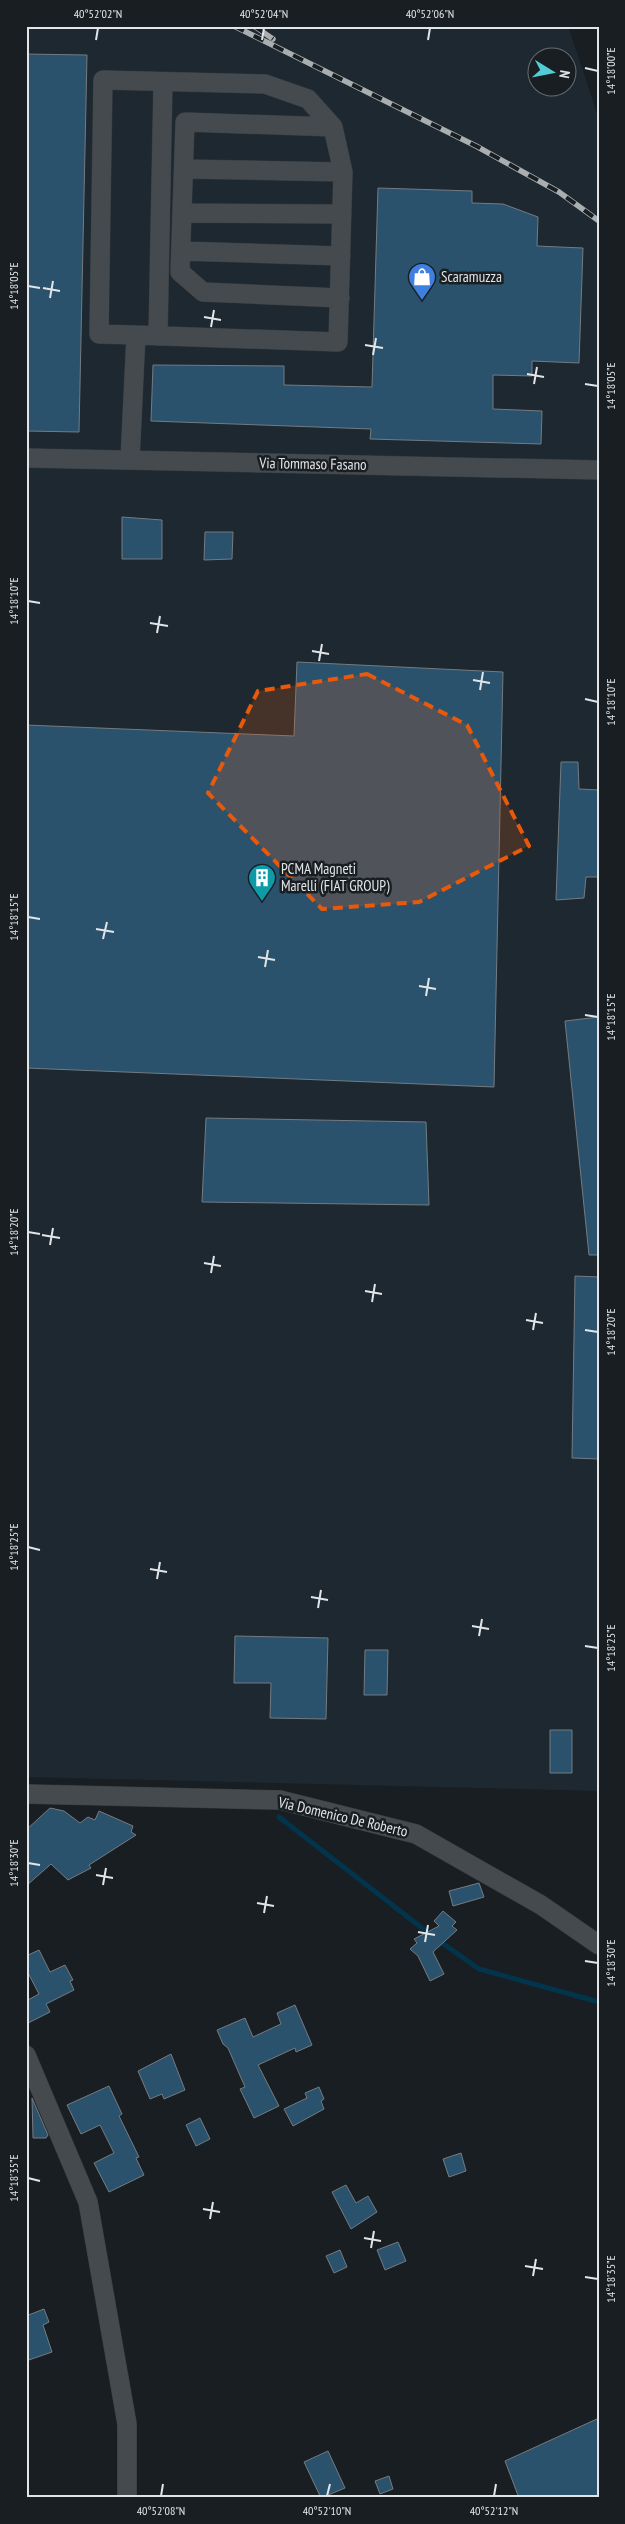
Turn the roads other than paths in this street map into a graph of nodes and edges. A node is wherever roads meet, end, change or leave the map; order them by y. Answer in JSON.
{"nodes":[{"id":1,"x":163,"y":82,"type":"junction"},
{"id":2,"x":333,"y":127,"type":"junction"},
{"id":3,"x":184,"y":169,"type":"junction"},
{"id":4,"x":343,"y":172,"type":"junction"},
{"id":5,"x":182,"y":212,"type":"junction"},
{"id":6,"x":342,"y":214,"type":"junction"},
{"id":7,"x":181,"y":251,"type":"junction"},
{"id":8,"x":341,"y":256,"type":"junction"},
{"id":9,"x":340,"y":298,"type":"junction"},
{"id":10,"x":136,"y":335,"type":"junction"},
{"id":11,"x":158,"y":336,"type":"junction"},
{"id":12,"x":26,"y":458,"type":"edge"},
{"id":13,"x":130,"y":460,"type":"junction"},
{"id":14,"x":599,"y":470,"type":"edge"},
{"id":15,"x":26,"y":1794,"type":"edge"},
{"id":16,"x":599,"y":1945,"type":"edge"},
{"id":17,"x":26,"y":2055,"type":"edge"},
{"id":18,"x":127,"y":2498,"type":"edge"}],
"edges":[{"from":1,"to":2,"type":"street"},
{"from":1,"to":10,"type":"street"},
{"from":1,"to":11,"type":"street"},
{"from":2,"to":3,"type":"street"},
{"from":2,"to":4,"type":"street"},
{"from":3,"to":4,"type":"street"},
{"from":3,"to":5,"type":"street"},
{"from":4,"to":6,"type":"street"},
{"from":5,"to":6,"type":"street"},
{"from":5,"to":7,"type":"street"},
{"from":6,"to":8,"type":"street"},
{"from":7,"to":8,"type":"street"},
{"from":7,"to":9,"type":"street"},
{"from":8,"to":9,"type":"street"},
{"from":9,"to":11,"type":"street"},
{"from":10,"to":11,"type":"street"},
{"from":10,"to":13,"type":"street"},
{"from":12,"to":13,"type":"street","name":"Via Tommaso Fasano"},
{"from":13,"to":14,"type":"street","name":"Via Tommaso Fasano"},
{"from":15,"to":16,"type":"street","name":"Via Domenico De Roberto"},
{"from":17,"to":18,"type":"street"}]}
